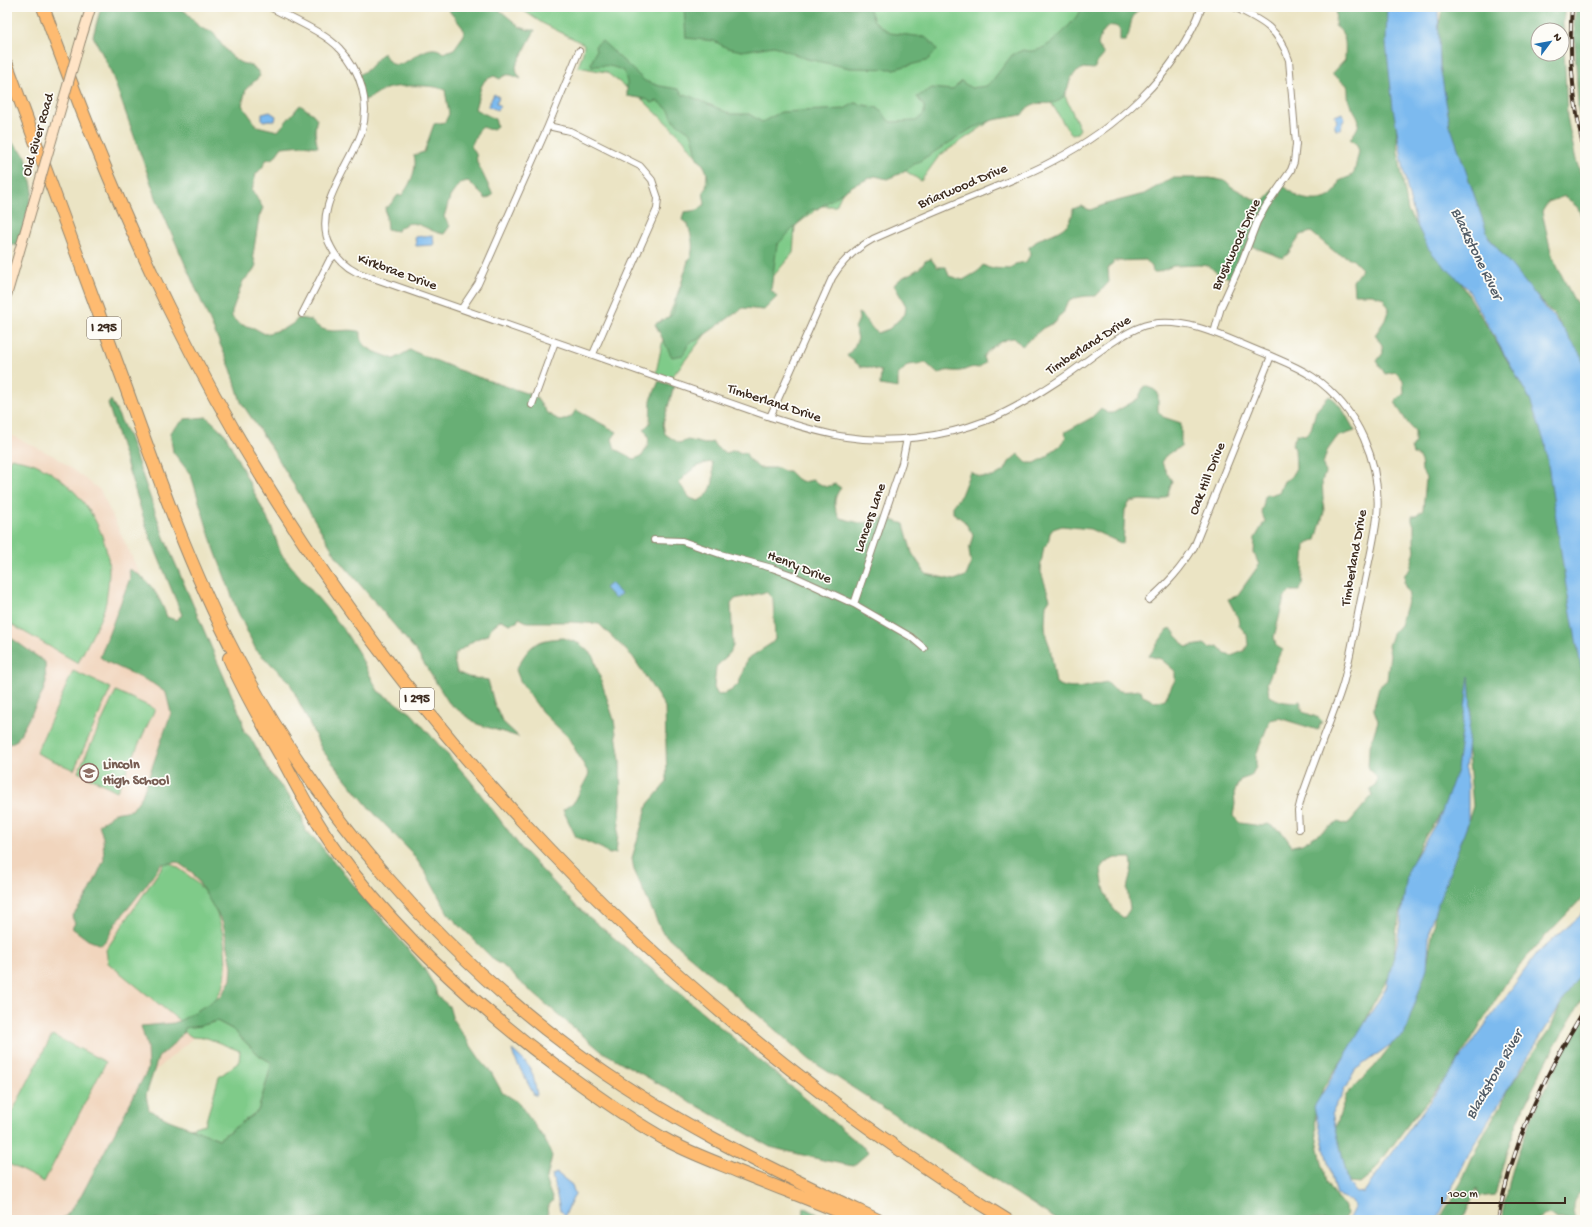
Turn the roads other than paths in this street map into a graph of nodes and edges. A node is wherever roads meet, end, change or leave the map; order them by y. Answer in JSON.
{"nodes":[{"id":1,"x":43,"y":7,"type":"edge"},
{"id":2,"x":91,"y":7,"type":"edge"},
{"id":3,"x":270,"y":7,"type":"edge"},
{"id":4,"x":1202,"y":7,"type":"edge"},
{"id":5,"x":1234,"y":7,"type":"edge"},
{"id":6,"x":580,"y":51,"type":"dead end"},
{"id":7,"x":7,"y":64,"type":"edge"},
{"id":8,"x":548,"y":126,"type":"junction"},
{"id":9,"x":335,"y":255,"type":"junction"},
{"id":10,"x":7,"y":294,"type":"edge"},
{"id":11,"x":462,"y":308,"type":"junction"},
{"id":12,"x":302,"y":314,"type":"dead end"},
{"id":13,"x":1214,"y":333,"type":"junction"},
{"id":14,"x":555,"y":342,"type":"junction"},
{"id":15,"x":593,"y":354,"type":"junction"},
{"id":16,"x":1271,"y":356,"type":"junction"},
{"id":17,"x":532,"y":405,"type":"dead end"},
{"id":18,"x":770,"y":417,"type":"junction"},
{"id":19,"x":907,"y":438,"type":"junction"},
{"id":20,"x":654,"y":540,"type":"dead end"},
{"id":21,"x":204,"y":591,"type":"junction"},
{"id":22,"x":1149,"y":600,"type":"dead end"},
{"id":23,"x":854,"y":604,"type":"junction"},
{"id":24,"x":924,"y":648,"type":"dead end"},
{"id":25,"x":1299,"y":829,"type":"dead end"},
{"id":26,"x":860,"y":1220,"type":"edge"},
{"id":27,"x":878,"y":1220,"type":"edge"},
{"id":28,"x":1007,"y":1220,"type":"edge"}],
"edges":[{"from":1,"to":28,"type":"highway","number":"I 295"},
{"from":2,"to":10,"type":"main road","name":"Old River Road","bridge":true},
{"from":3,"to":9,"type":"street","name":"Kirkbrae Drive"},
{"from":4,"to":18,"type":"street","name":"Briarwood Drive"},
{"from":5,"to":13,"type":"street","name":"Brushwood Drive"},
{"from":6,"to":8,"type":"street"},
{"from":7,"to":21,"type":"highway","number":"I 295"},
{"from":8,"to":11,"type":"street"},
{"from":8,"to":15,"type":"street"},
{"from":9,"to":11,"type":"street","name":"Kirkbrae Drive"},
{"from":9,"to":12,"type":"street"},
{"from":11,"to":14,"type":"street","name":"Timberland Drive"},
{"from":13,"to":16,"type":"street","name":"Timberland Drive"},
{"from":13,"to":19,"type":"street","name":"Timberland Drive"},
{"from":14,"to":15,"type":"street","name":"Timberland Drive"},
{"from":14,"to":17,"type":"street"},
{"from":15,"to":18,"type":"street","name":"Timberland Drive"},
{"from":16,"to":22,"type":"street","name":"Oak Hill Drive"},
{"from":16,"to":25,"type":"street","name":"Timberland Drive"},
{"from":18,"to":19,"type":"street","name":"Timberland Drive"},
{"from":19,"to":23,"type":"street","name":"Lancers Lane"},
{"from":20,"to":23,"type":"street","name":"Henry Drive"},
{"from":21,"to":26,"type":"highway"},
{"from":21,"to":27,"type":"highway","number":"I 295"},
{"from":23,"to":24,"type":"street","name":"Henry Drive"}]}
